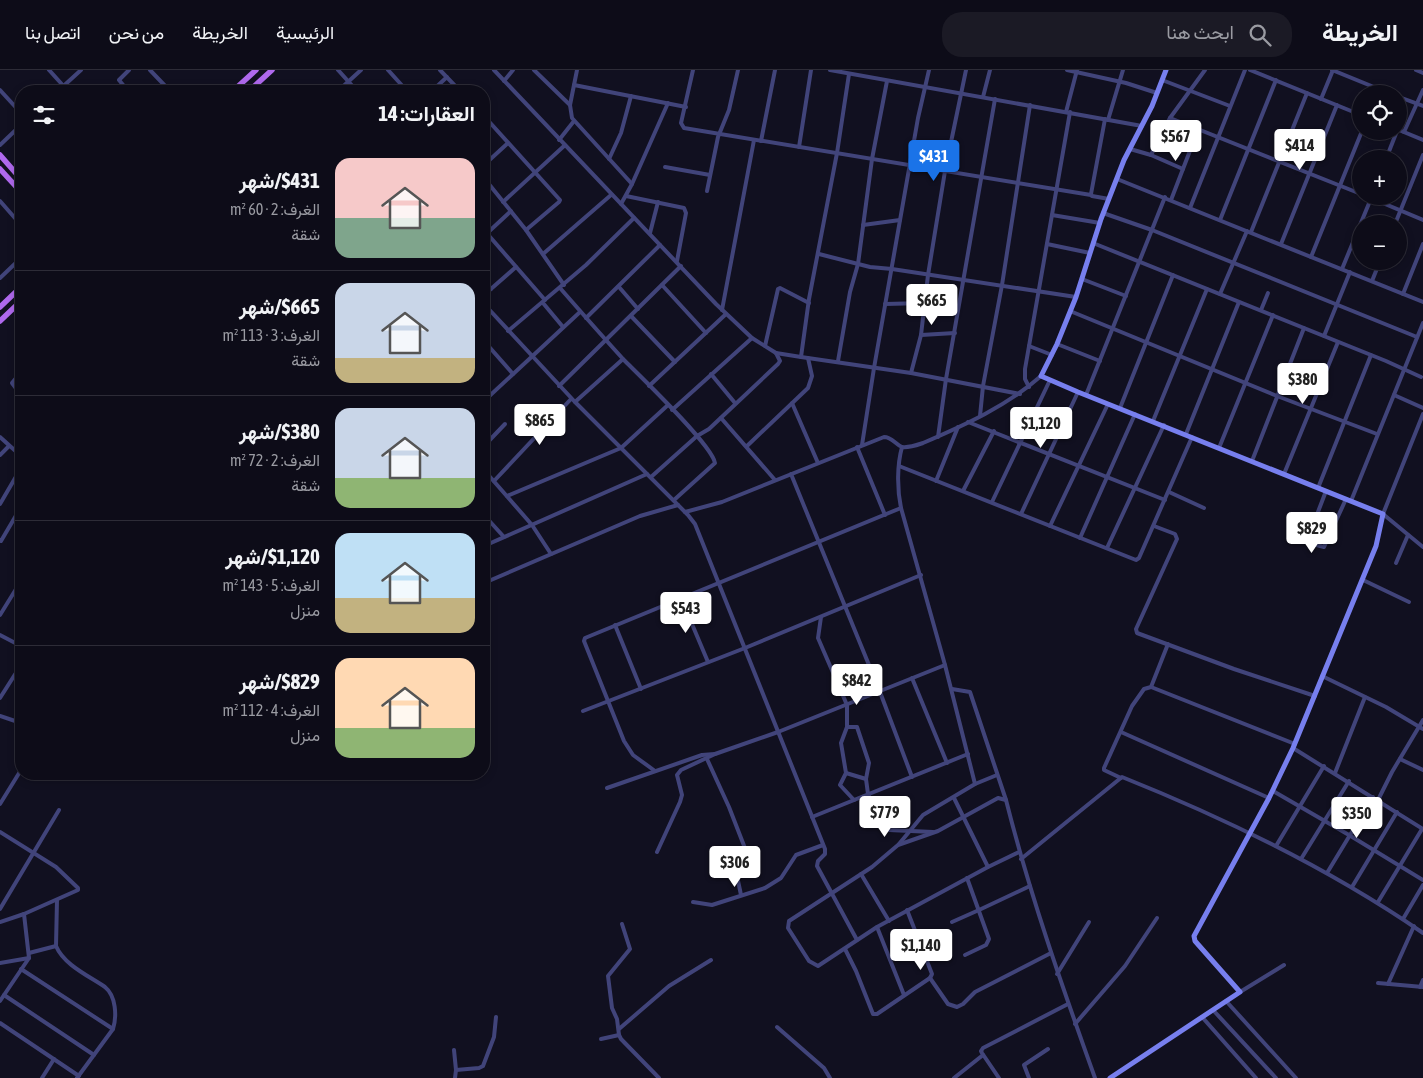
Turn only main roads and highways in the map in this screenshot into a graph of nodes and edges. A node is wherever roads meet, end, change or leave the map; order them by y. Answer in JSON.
{"nodes":[{"id":1,"x":256,"y":70,"type":"edge"},
{"id":2,"x":269,"y":71,"type":"edge"},
{"id":3,"x":240,"y":85,"type":"edge"},
{"id":4,"x":256,"y":85,"type":"edge"},
{"id":5,"x":0,"y":155,"type":"edge"},
{"id":6,"x":0,"y":169,"type":"edge"},
{"id":7,"x":15,"y":172,"type":"edge"},
{"id":8,"x":14,"y":184,"type":"edge"},
{"id":9,"x":15,"y":293,"type":"edge"},
{"id":10,"x":0,"y":307,"type":"edge"},
{"id":11,"x":15,"y":307,"type":"edge"},
{"id":12,"x":0,"y":321,"type":"edge"}],
"edges":[{"from":1,"to":3,"type":"main road"},
{"from":2,"to":4,"type":"main road"},
{"from":5,"to":7,"type":"main road"},
{"from":6,"to":8,"type":"main road"},
{"from":9,"to":10,"type":"main road"},
{"from":11,"to":12,"type":"main road"}]}
